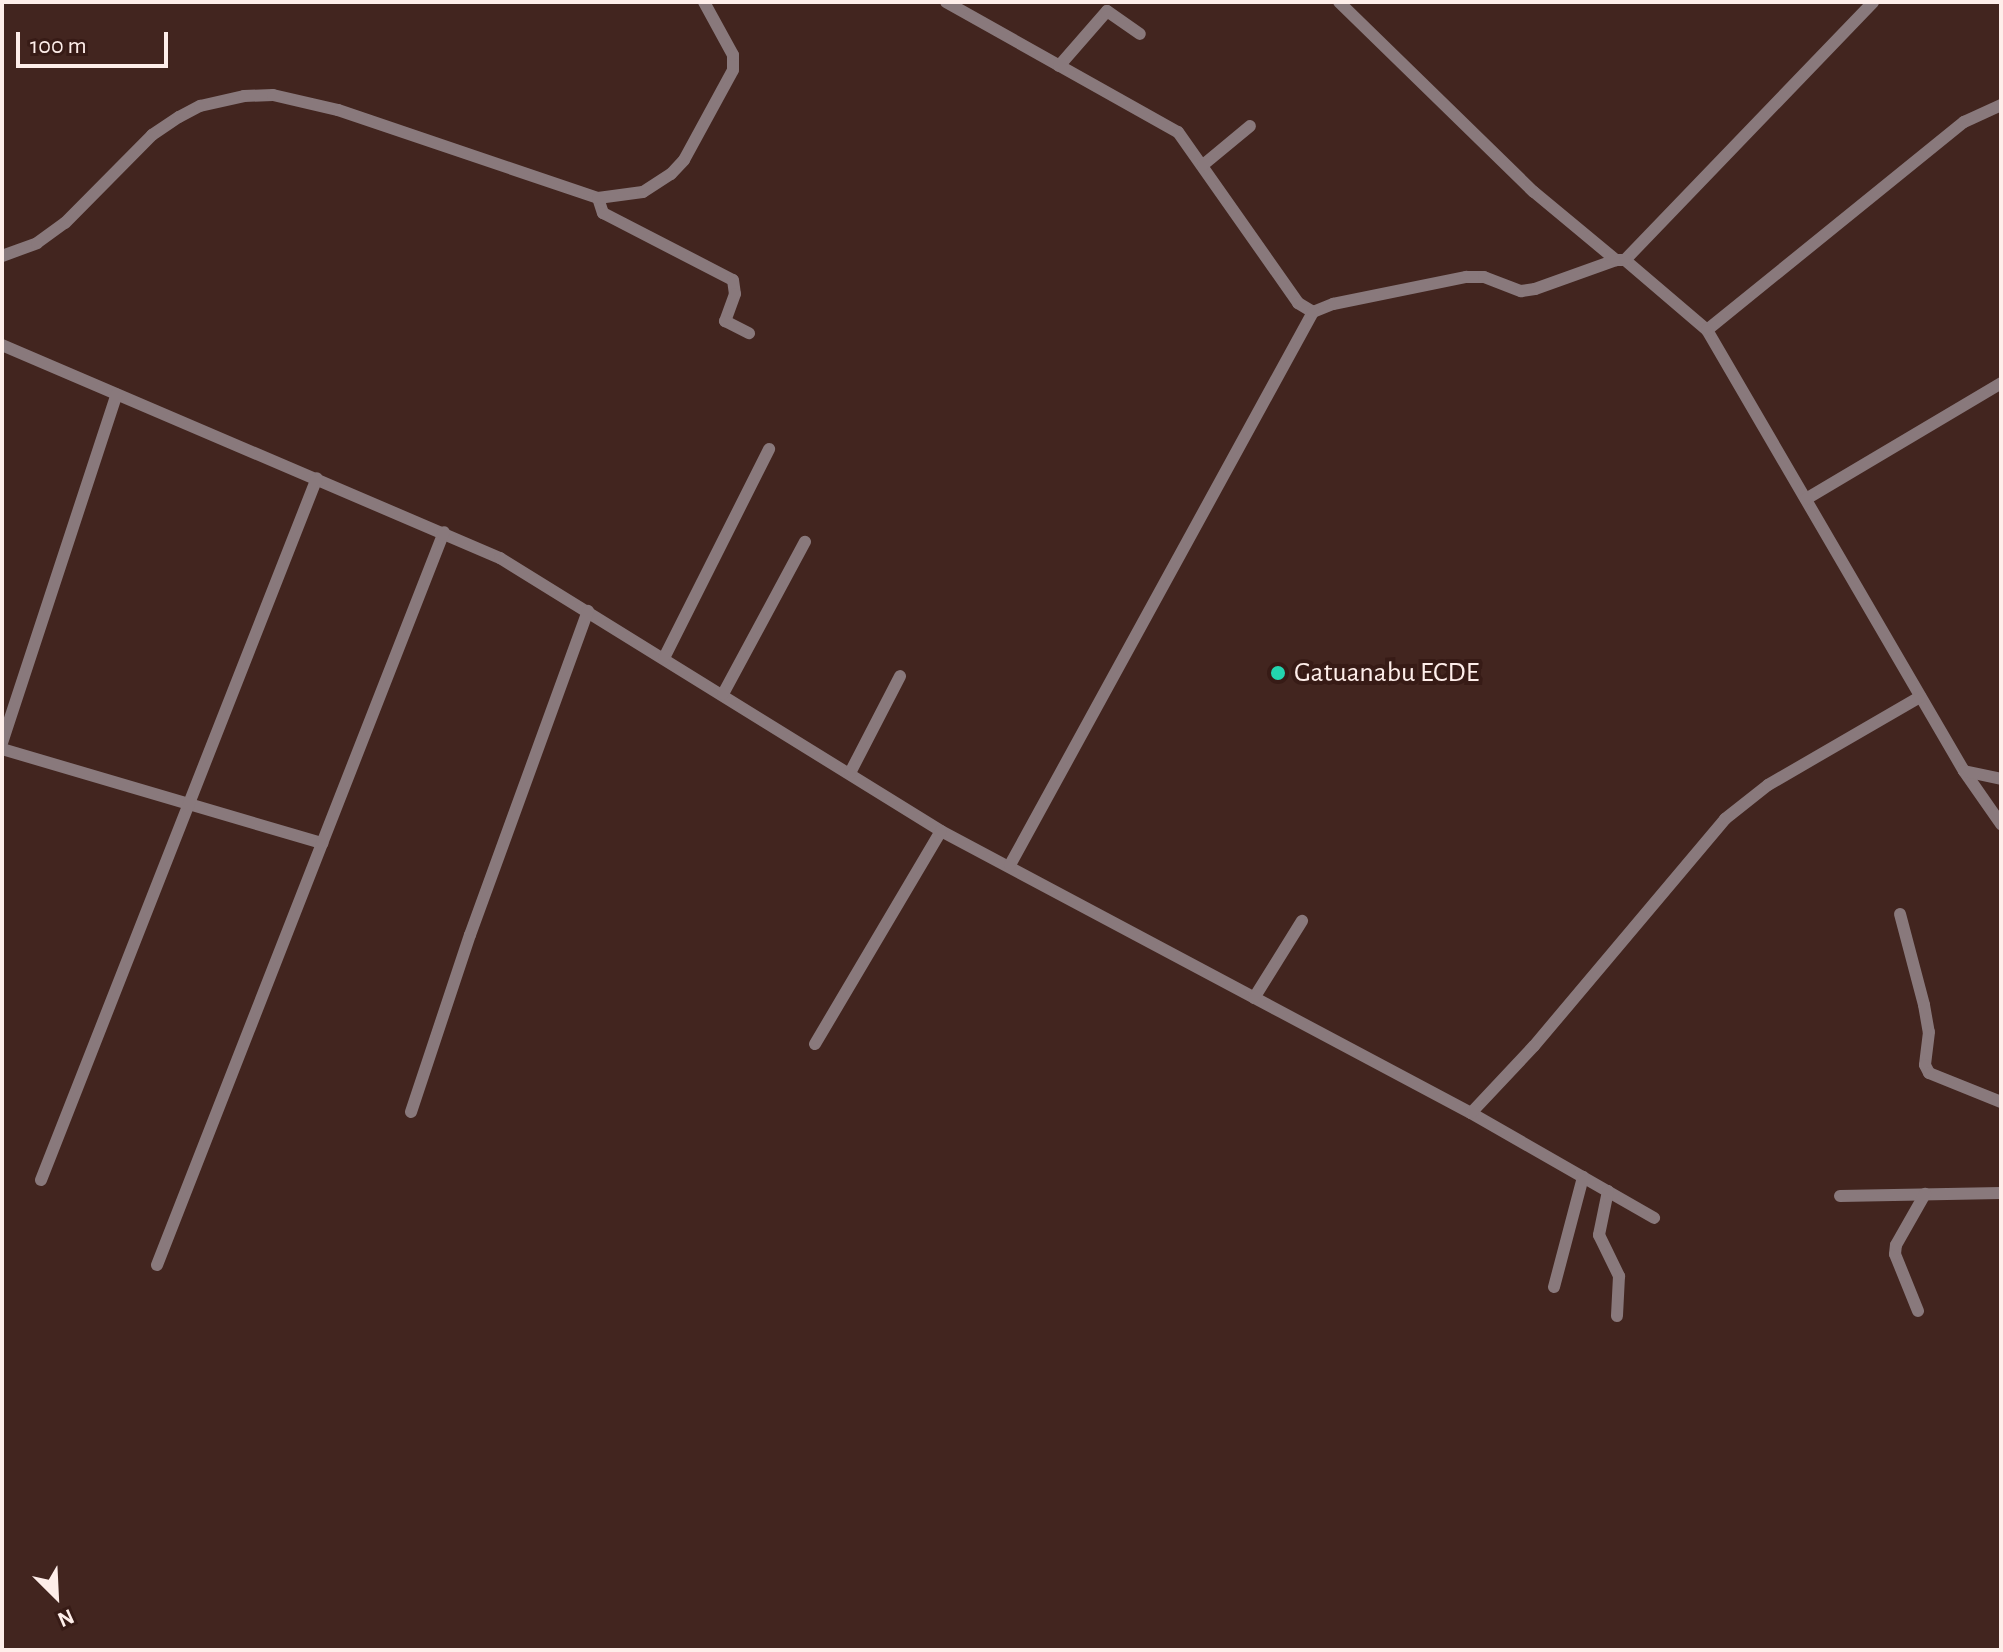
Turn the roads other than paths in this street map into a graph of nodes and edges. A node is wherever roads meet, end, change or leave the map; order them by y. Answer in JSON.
{"nodes":[{"id":1,"x":704,"y":2,"type":"edge"},
{"id":2,"x":946,"y":2,"type":"edge"},
{"id":3,"x":1339,"y":2,"type":"edge"},
{"id":4,"x":1873,"y":2,"type":"edge"},
{"id":5,"x":1140,"y":34,"type":"dead end"},
{"id":6,"x":1059,"y":66,"type":"junction"},
{"id":7,"x":2001,"y":105,"type":"edge"},
{"id":8,"x":1250,"y":126,"type":"dead end"},
{"id":9,"x":1203,"y":165,"type":"junction"},
{"id":10,"x":598,"y":198,"type":"junction"},
{"id":11,"x":2,"y":256,"type":"edge"},
{"id":12,"x":1621,"y":260,"type":"junction"},
{"id":13,"x":1313,"y":312,"type":"junction"},
{"id":14,"x":1707,"y":330,"type":"junction"},
{"id":15,"x":749,"y":333,"type":"dead end"},
{"id":16,"x":2,"y":345,"type":"edge"},
{"id":17,"x":2001,"y":383,"type":"edge"},
{"id":18,"x":117,"y":394,"type":"junction"},
{"id":19,"x":769,"y":449,"type":"dead end"},
{"id":20,"x":317,"y":478,"type":"junction"},
{"id":21,"x":1806,"y":499,"type":"junction"},
{"id":22,"x":444,"y":532,"type":"junction"},
{"id":23,"x":805,"y":542,"type":"dead end"},
{"id":24,"x":588,"y":611,"type":"junction"},
{"id":25,"x":664,"y":658,"type":"junction"},
{"id":26,"x":900,"y":676,"type":"dead end"},
{"id":27,"x":723,"y":694,"type":"junction"},
{"id":28,"x":1920,"y":697,"type":"junction"},
{"id":29,"x":2,"y":743,"type":"edge"},
{"id":30,"x":2,"y":749,"type":"edge"},
{"id":31,"x":1964,"y":771,"type":"junction"},
{"id":32,"x":850,"y":773,"type":"junction"},
{"id":33,"x":2001,"y":779,"type":"edge"},
{"id":34,"x":190,"y":807,"type":"junction"},
{"id":35,"x":2001,"y":824,"type":"edge"},
{"id":36,"x":941,"y":831,"type":"junction"},
{"id":37,"x":322,"y":843,"type":"junction"},
{"id":38,"x":1010,"y":865,"type":"junction"},
{"id":39,"x":1900,"y":914,"type":"dead end"},
{"id":40,"x":1302,"y":921,"type":"dead end"},
{"id":41,"x":1254,"y":998,"type":"junction"},
{"id":42,"x":815,"y":1044,"type":"dead end"},
{"id":43,"x":2001,"y":1102,"type":"edge"},
{"id":44,"x":411,"y":1112,"type":"dead end"},
{"id":45,"x":1471,"y":1113,"type":"junction"},
{"id":46,"x":1583,"y":1177,"type":"junction"},
{"id":47,"x":41,"y":1180,"type":"dead end"},
{"id":48,"x":1608,"y":1191,"type":"junction"},
{"id":49,"x":2001,"y":1193,"type":"edge"},
{"id":50,"x":1925,"y":1194,"type":"junction"},
{"id":51,"x":1840,"y":1196,"type":"dead end"},
{"id":52,"x":1654,"y":1218,"type":"dead end"},
{"id":53,"x":157,"y":1265,"type":"dead end"},
{"id":54,"x":1554,"y":1287,"type":"dead end"},
{"id":55,"x":1918,"y":1311,"type":"dead end"},
{"id":56,"x":1617,"y":1316,"type":"dead end"}],
"edges":[{"from":1,"to":10,"type":"street"},
{"from":2,"to":6,"type":"street"},
{"from":3,"to":12,"type":"street"},
{"from":4,"to":12,"type":"street"},
{"from":5,"to":6,"type":"street"},
{"from":6,"to":9,"type":"street"},
{"from":7,"to":14,"type":"street"},
{"from":8,"to":9,"type":"street"},
{"from":9,"to":13,"type":"street"},
{"from":10,"to":11,"type":"street"},
{"from":10,"to":15,"type":"street"},
{"from":12,"to":13,"type":"street"},
{"from":12,"to":14,"type":"street"},
{"from":13,"to":38,"type":"street"},
{"from":14,"to":21,"type":"street"},
{"from":16,"to":18,"type":"street"},
{"from":17,"to":21,"type":"street"},
{"from":18,"to":20,"type":"street"},
{"from":18,"to":29,"type":"street"},
{"from":19,"to":25,"type":"street"},
{"from":20,"to":22,"type":"street"},
{"from":20,"to":34,"type":"street"},
{"from":21,"to":28,"type":"street"},
{"from":22,"to":24,"type":"street"},
{"from":22,"to":37,"type":"street"},
{"from":23,"to":27,"type":"street"},
{"from":24,"to":25,"type":"street"},
{"from":24,"to":44,"type":"street"},
{"from":25,"to":27,"type":"street"},
{"from":26,"to":32,"type":"street"},
{"from":27,"to":32,"type":"street"},
{"from":28,"to":31,"type":"street"},
{"from":28,"to":45,"type":"street"},
{"from":30,"to":34,"type":"street"},
{"from":31,"to":33,"type":"street"},
{"from":31,"to":35,"type":"street"},
{"from":32,"to":36,"type":"street"},
{"from":34,"to":37,"type":"street"},
{"from":34,"to":47,"type":"street"},
{"from":36,"to":38,"type":"street"},
{"from":36,"to":42,"type":"street"},
{"from":37,"to":53,"type":"street"},
{"from":38,"to":41,"type":"street"},
{"from":39,"to":43,"type":"street"},
{"from":40,"to":41,"type":"street"},
{"from":41,"to":45,"type":"street"},
{"from":45,"to":46,"type":"street"},
{"from":46,"to":48,"type":"street"},
{"from":46,"to":54,"type":"street"},
{"from":48,"to":52,"type":"street"},
{"from":48,"to":56,"type":"street"},
{"from":49,"to":50,"type":"street"},
{"from":50,"to":51,"type":"street"},
{"from":50,"to":55,"type":"street"}]}
